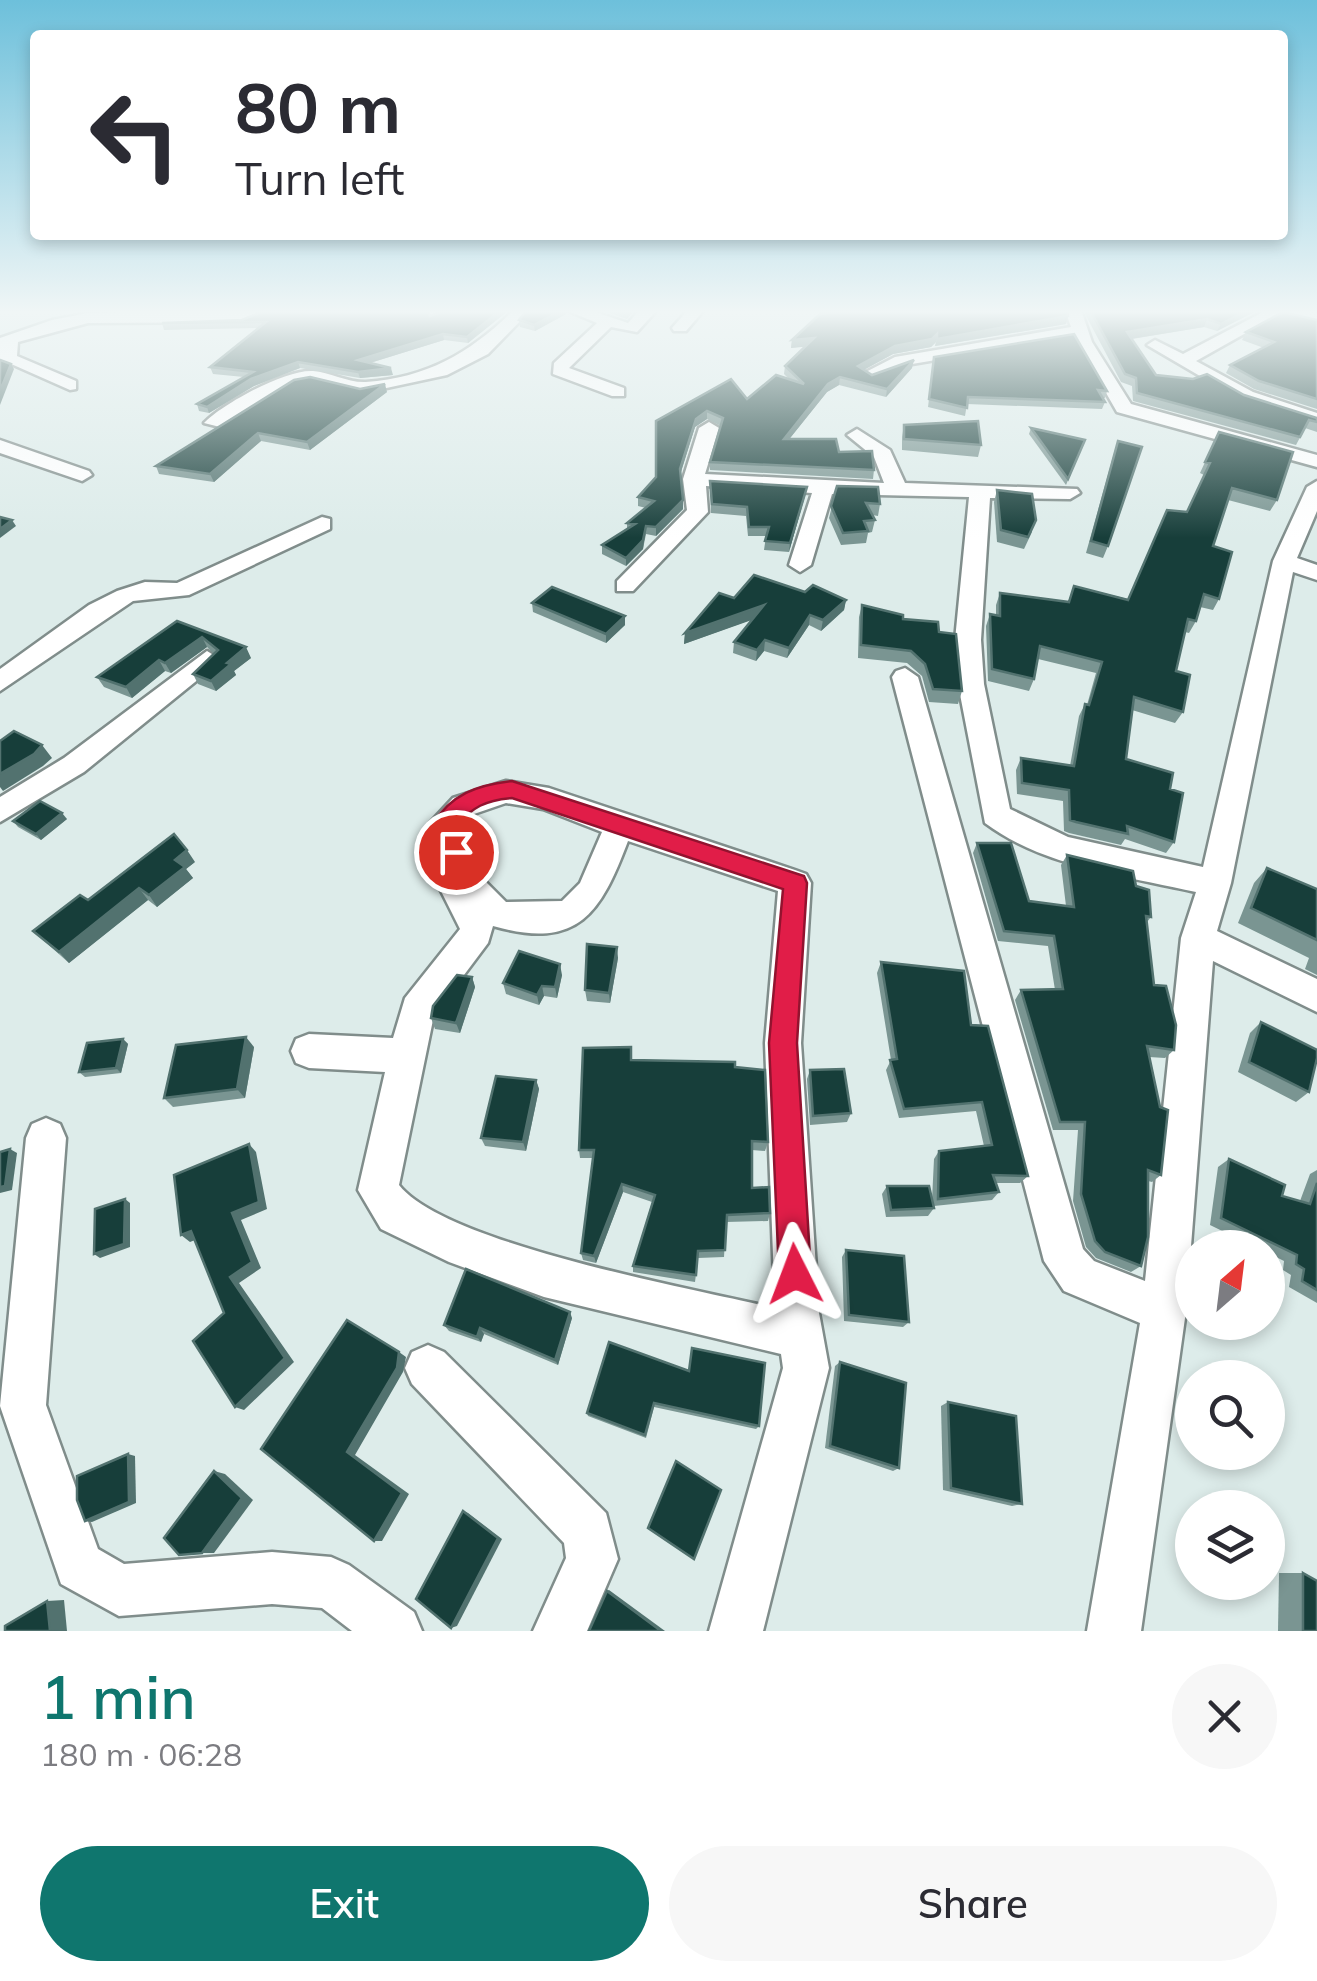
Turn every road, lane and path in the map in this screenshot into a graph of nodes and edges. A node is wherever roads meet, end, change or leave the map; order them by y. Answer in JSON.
{"nodes":[{"id":1,"x":278,"y":386,"type":"edge"},
{"id":2,"x":600,"y":386,"type":"edge"},
{"id":3,"x":1111,"y":386,"type":"edge"},
{"id":4,"x":1229,"y":386,"type":"edge"},
{"id":5,"x":618,"y":392,"type":"dead end"},
{"id":6,"x":1317,"y":419,"type":"edge"},
{"id":7,"x":213,"y":423,"type":"dead end"},
{"id":8,"x":709,"y":428,"type":"dead end"},
{"id":9,"x":857,"y":435,"type":"dead end"},
{"id":10,"x":0,"y":446,"type":"edge"},
{"id":11,"x":1317,"y":461,"type":"edge"},
{"id":12,"x":82,"y":474,"type":"dead end"},
{"id":13,"x":693,"y":479,"type":"junction"},
{"id":14,"x":1317,"y":487,"type":"edge"},
{"id":15,"x":824,"y":488,"type":"junction"},
{"id":16,"x":897,"y":490,"type":"junction"},
{"id":17,"x":980,"y":491,"type":"junction"},
{"id":18,"x":1070,"y":493,"type":"dead end"},
{"id":19,"x":322,"y":524,"type":"dead end"},
{"id":20,"x":800,"y":565,"type":"dead end"},
{"id":21,"x":1301,"y":567,"type":"edge"},
{"id":22,"x":624,"y":586,"type":"dead end"},
{"id":23,"x":207,"y":659,"type":"edge"},
{"id":24,"x":905,"y":677,"type":"dead end"},
{"id":25,"x":0,"y":682,"type":"edge"},
{"id":26,"x":0,"y":811,"type":"edge"},
{"id":27,"x":620,"y":826,"type":"junction"},
{"id":28,"x":430,"y":846,"type":"dead end"},
{"id":29,"x":1216,"y":883,"type":"junction"},
{"id":30,"x":1198,"y":938,"type":"junction"},
{"id":31,"x":1317,"y":996,"type":"edge"},
{"id":32,"x":309,"y":1051,"type":"dead end"},
{"id":33,"x":407,"y":1056,"type":"junction"},
{"id":34,"x":46,"y":1138,"type":"dead end"},
{"id":35,"x":1164,"y":1311,"type":"junction"},
{"id":36,"x":802,"y":1338,"type":"junction"},
{"id":37,"x":428,"y":1368,"type":"dead end"},
{"id":38,"x":395,"y":1631,"type":"edge"},
{"id":39,"x":560,"y":1631,"type":"edge"},
{"id":40,"x":736,"y":1631,"type":"edge"},
{"id":41,"x":1114,"y":1631,"type":"edge"}],
"edges":[{"from":1,"to":7,"type":"street"},
{"from":2,"to":5,"type":"street"},
{"from":3,"to":11,"type":"street"},
{"from":4,"to":6,"type":"street"},
{"from":8,"to":13,"type":"street"},
{"from":9,"to":16,"type":"street"},
{"from":10,"to":12,"type":"street"},
{"from":13,"to":15,"type":"street"},
{"from":13,"to":22,"type":"street"},
{"from":14,"to":21,"type":"street"},
{"from":15,"to":16,"type":"street"},
{"from":15,"to":20,"type":"street"},
{"from":16,"to":17,"type":"street"},
{"from":17,"to":18,"type":"street"},
{"from":17,"to":29,"type":"street"},
{"from":19,"to":25,"type":"street"},
{"from":21,"to":29,"type":"street"},
{"from":23,"to":26,"type":"street"},
{"from":24,"to":35,"type":"street"},
{"from":27,"to":27,"type":"street"},
{"from":27,"to":36,"type":"street"},
{"from":28,"to":33,"type":"street"},
{"from":29,"to":30,"type":"street"},
{"from":30,"to":31,"type":"street"},
{"from":30,"to":35,"type":"street"},
{"from":32,"to":33,"type":"street"},
{"from":33,"to":36,"type":"street"},
{"from":34,"to":38,"type":"street"},
{"from":35,"to":41,"type":"street"},
{"from":36,"to":40,"type":"street"},
{"from":37,"to":39,"type":"street"}]}
